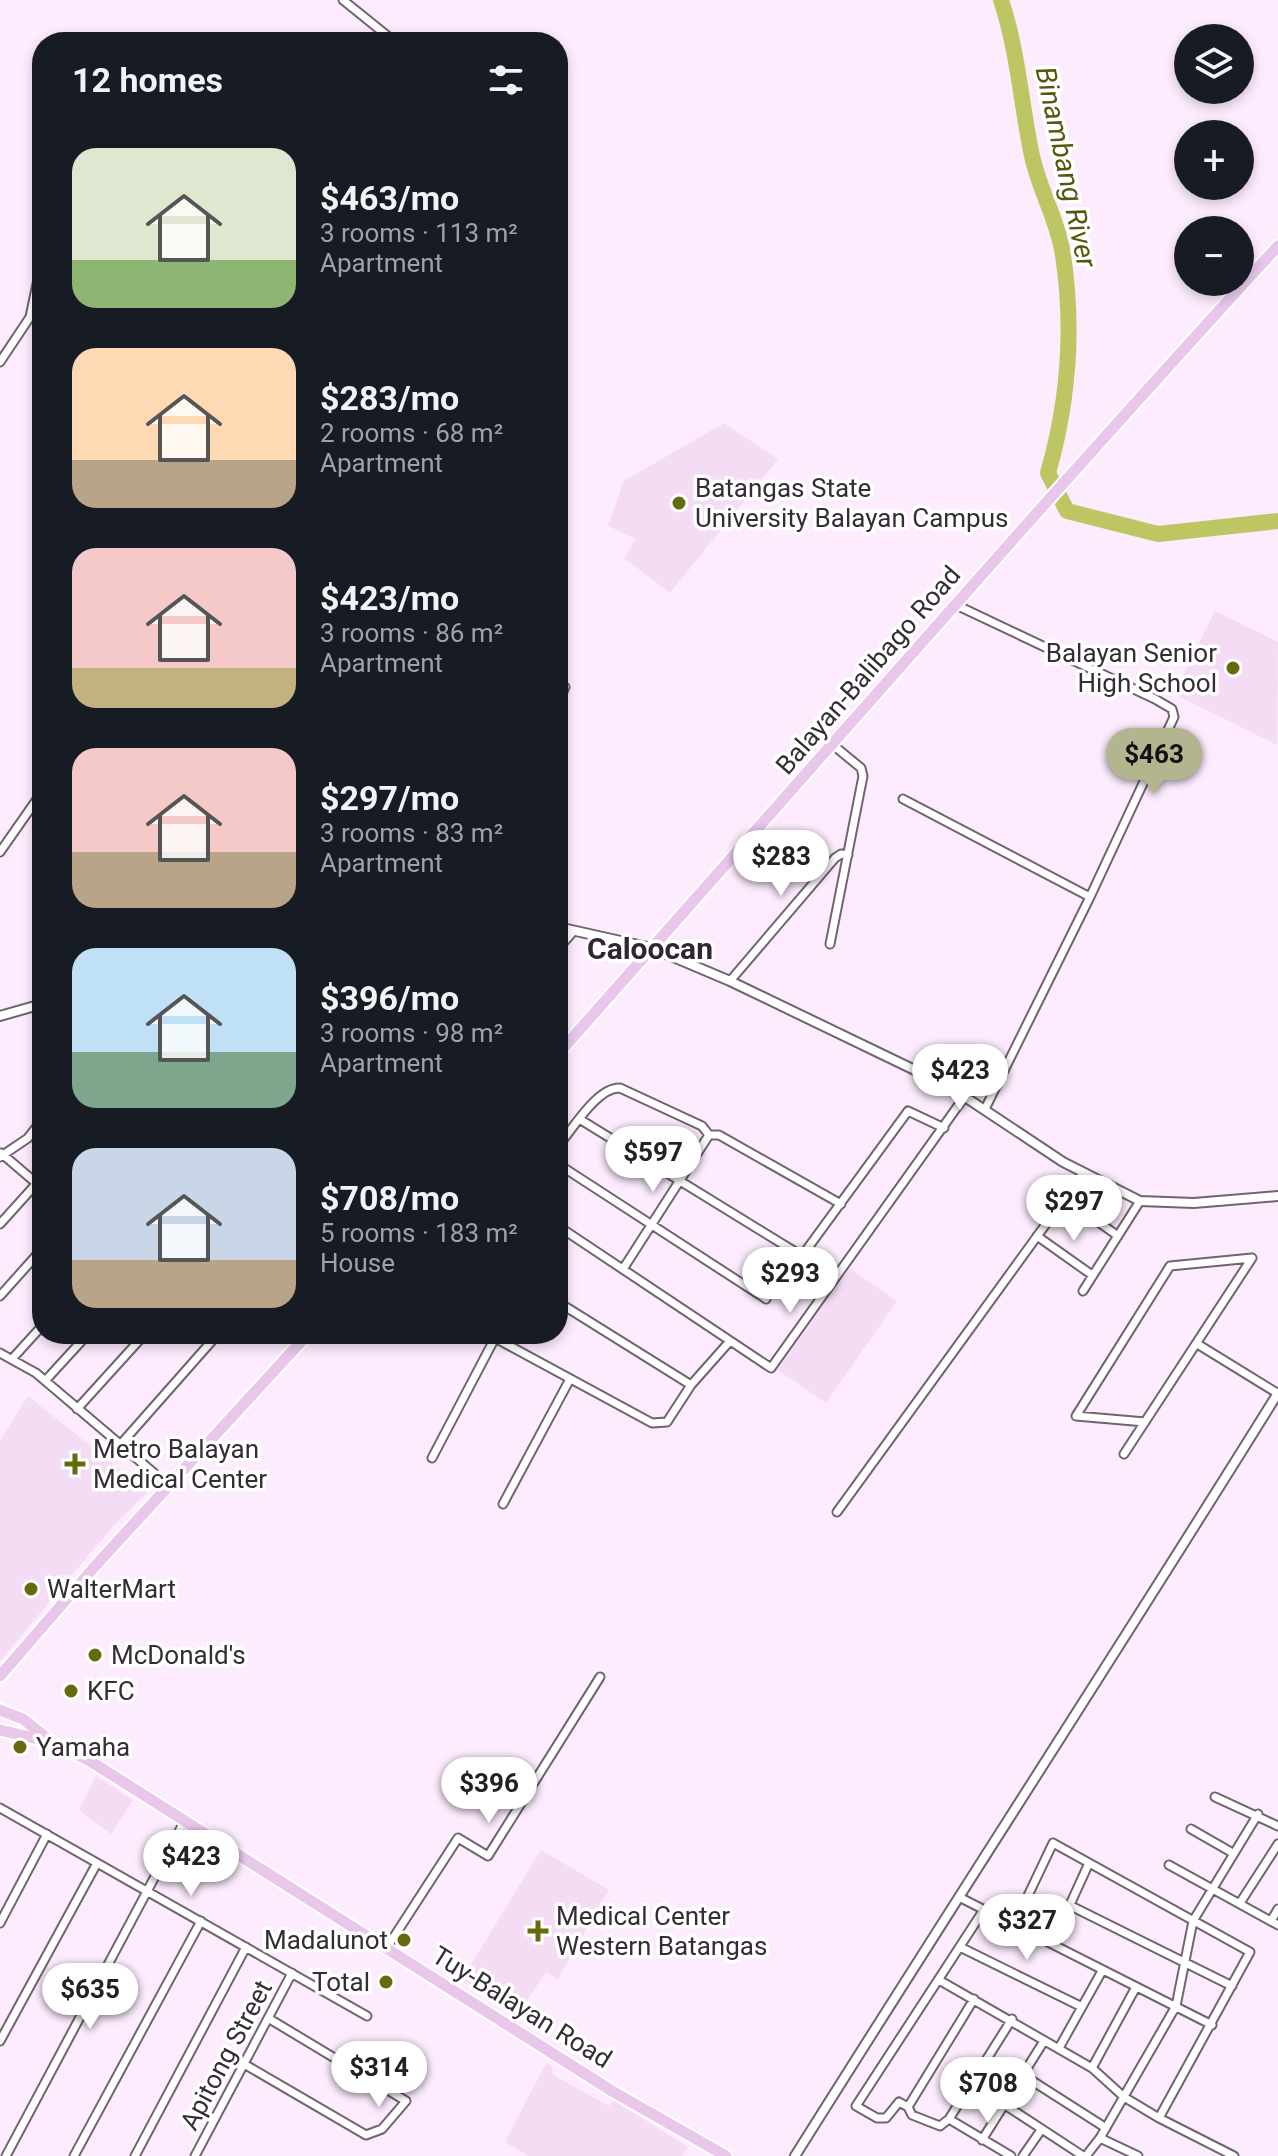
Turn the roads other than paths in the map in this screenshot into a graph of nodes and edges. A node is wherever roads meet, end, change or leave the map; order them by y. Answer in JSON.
{"nodes":[{"id":1,"x":343,"y":0,"type":"edge"},
{"id":2,"x":383,"y":32,"type":"edge"},
{"id":3,"x":1278,"y":246,"type":"edge"},
{"id":4,"x":32,"y":308,"type":"edge"},
{"id":5,"x":0,"y":362,"type":"edge"},
{"id":6,"x":953,"y":604,"type":"junction"},
{"id":7,"x":833,"y":745,"type":"junction"},
{"id":8,"x":903,"y":799,"type":"dead end"},
{"id":9,"x":32,"y":806,"type":"edge"},
{"id":10,"x":0,"y":852,"type":"edge"},
{"id":11,"x":848,"y":855,"type":"junction"},
{"id":12,"x":1090,"y":897,"type":"junction"},
{"id":13,"x":568,"y":929,"type":"edge"},
{"id":14,"x":572,"y":933,"type":"dead end"},
{"id":15,"x":568,"y":938,"type":"edge"},
{"id":16,"x":830,"y":944,"type":"dead end"},
{"id":17,"x":652,"y":948,"type":"junction"},
{"id":18,"x":730,"y":981,"type":"junction"},
{"id":19,"x":32,"y":1007,"type":"edge"},
{"id":20,"x":0,"y":1016,"type":"edge"},
{"id":21,"x":568,"y":1043,"type":"edge"},
{"id":22,"x":965,"y":1096,"type":"junction"},
{"id":23,"x":985,"y":1109,"type":"junction"},
{"id":24,"x":581,"y":1120,"type":"junction"},
{"id":25,"x":944,"y":1128,"type":"junction"},
{"id":26,"x":32,"y":1133,"type":"edge"},
{"id":27,"x":568,"y":1135,"type":"edge"},
{"id":28,"x":709,"y":1135,"type":"junction"},
{"id":29,"x":1,"y":1155,"type":"edge"},
{"id":30,"x":568,"y":1171,"type":"edge"},
{"id":31,"x":1083,"y":1173,"type":"junction"},
{"id":32,"x":32,"y":1179,"type":"edge"},
{"id":33,"x":680,"y":1181,"type":"junction"},
{"id":34,"x":32,"y":1193,"type":"edge"},
{"id":35,"x":1278,"y":1196,"type":"edge"},
{"id":36,"x":1065,"y":1198,"type":"junction"},
{"id":37,"x":1140,"y":1201,"type":"junction"},
{"id":38,"x":841,"y":1204,"type":"junction"},
{"id":39,"x":0,"y":1224,"type":"edge"},
{"id":40,"x":651,"y":1225,"type":"junction"},
{"id":41,"x":568,"y":1233,"type":"edge"},
{"id":42,"x":1037,"y":1236,"type":"junction"},
{"id":43,"x":1118,"y":1236,"type":"junction"},
{"id":44,"x":32,"y":1260,"type":"edge"},
{"id":45,"x":623,"y":1269,"type":"junction"},
{"id":46,"x":1092,"y":1275,"type":"junction"},
{"id":47,"x":1083,"y":1291,"type":"dead end"},
{"id":48,"x":0,"y":1296,"type":"edge"},
{"id":49,"x":766,"y":1299,"type":"dead end"},
{"id":50,"x":568,"y":1308,"type":"edge"},
{"id":51,"x":32,"y":1337,"type":"edge"},
{"id":52,"x":730,"y":1341,"type":"junction"},
{"id":53,"x":79,"y":1344,"type":"edge"},
{"id":54,"x":136,"y":1344,"type":"edge"},
{"id":55,"x":206,"y":1344,"type":"edge"},
{"id":56,"x":299,"y":1344,"type":"edge"},
{"id":57,"x":492,"y":1344,"type":"edge"},
{"id":58,"x":510,"y":1344,"type":"edge"},
{"id":59,"x":1199,"y":1345,"type":"junction"},
{"id":60,"x":0,"y":1353,"type":"edge"},
{"id":61,"x":12,"y":1359,"type":"junction"},
{"id":62,"x":570,"y":1379,"type":"junction"},
{"id":63,"x":45,"y":1381,"type":"junction"},
{"id":64,"x":691,"y":1385,"type":"junction"},
{"id":65,"x":1278,"y":1393,"type":"edge"},
{"id":66,"x":77,"y":1409,"type":"junction"},
{"id":67,"x":1145,"y":1422,"type":"junction"},
{"id":68,"x":120,"y":1445,"type":"junction"},
{"id":69,"x":1124,"y":1454,"type":"dead end"},
{"id":70,"x":432,"y":1458,"type":"dead end"},
{"id":71,"x":168,"y":1485,"type":"junction"},
{"id":72,"x":503,"y":1504,"type":"dead end"},
{"id":73,"x":837,"y":1512,"type":"dead end"},
{"id":74,"x":0,"y":1676,"type":"edge"},
{"id":75,"x":600,"y":1677,"type":"dead end"},
{"id":76,"x":0,"y":1710,"type":"edge"},
{"id":77,"x":0,"y":1730,"type":"edge"},
{"id":78,"x":51,"y":1742,"type":"junction"},
{"id":79,"x":1215,"y":1797,"type":"dead end"},
{"id":80,"x":1,"y":1812,"type":"edge"},
{"id":81,"x":1258,"y":1814,"type":"junction"},
{"id":82,"x":184,"y":1822,"type":"junction"},
{"id":83,"x":1278,"y":1826,"type":"edge"},
{"id":84,"x":1191,"y":1829,"type":"dead end"},
{"id":85,"x":47,"y":1834,"type":"junction"},
{"id":86,"x":1278,"y":1844,"type":"edge"},
{"id":87,"x":1231,"y":1852,"type":"junction"},
{"id":88,"x":97,"y":1863,"type":"junction"},
{"id":89,"x":1089,"y":1863,"type":"junction"},
{"id":90,"x":1169,"y":1865,"type":"dead end"},
{"id":91,"x":1212,"y":1887,"type":"junction"},
{"id":92,"x":147,"y":1891,"type":"junction"},
{"id":93,"x":959,"y":1897,"type":"junction"},
{"id":94,"x":1240,"y":1903,"type":"junction"},
{"id":95,"x":1071,"y":1906,"type":"junction"},
{"id":96,"x":1278,"y":1909,"type":"edge"},
{"id":97,"x":983,"y":1911,"type":"junction"},
{"id":98,"x":201,"y":1921,"type":"junction"},
{"id":99,"x":1193,"y":1921,"type":"junction"},
{"id":100,"x":0,"y":1923,"type":"edge"},
{"id":101,"x":1274,"y":1923,"type":"edge"},
{"id":102,"x":1014,"y":1925,"type":"junction"},
{"id":103,"x":1052,"y":1944,"type":"junction"},
{"id":104,"x":388,"y":1946,"type":"junction"},
{"id":105,"x":246,"y":1947,"type":"junction"},
{"id":106,"x":960,"y":1947,"type":"junction"},
{"id":107,"x":1185,"y":1961,"type":"junction"},
{"id":108,"x":1102,"y":1971,"type":"junction"},
{"id":109,"x":292,"y":1973,"type":"junction"},
{"id":110,"x":939,"y":1980,"type":"junction"},
{"id":111,"x":1232,"y":1986,"type":"junction"},
{"id":112,"x":1136,"y":1987,"type":"junction"},
{"id":113,"x":974,"y":1999,"type":"junction"},
{"id":114,"x":1080,"y":2006,"type":"junction"},
{"id":115,"x":1176,"y":2006,"type":"junction"},
{"id":116,"x":367,"y":2016,"type":"dead end"},
{"id":117,"x":268,"y":2018,"type":"junction"},
{"id":118,"x":1012,"y":2019,"type":"junction"},
{"id":119,"x":1212,"y":2025,"type":"junction"},
{"id":120,"x":0,"y":2041,"type":"edge"},
{"id":121,"x":1044,"y":2041,"type":"junction"},
{"id":122,"x":1059,"y":2048,"type":"junction"},
{"id":123,"x":244,"y":2064,"type":"junction"},
{"id":124,"x":1092,"y":2068,"type":"junction"},
{"id":125,"x":1023,"y":2075,"type":"junction"},
{"id":126,"x":1124,"y":2097,"type":"junction"},
{"id":127,"x":1005,"y":2105,"type":"junction"},
{"id":128,"x":908,"y":2107,"type":"junction"},
{"id":129,"x":1159,"y":2118,"type":"junction"},
{"id":130,"x":949,"y":2119,"type":"junction"},
{"id":131,"x":1106,"y":2128,"type":"junction"},
{"id":132,"x":1041,"y":2130,"type":"junction"},
{"id":133,"x":1100,"y":2138,"type":"junction"},
{"id":134,"x":982,"y":2140,"type":"junction"},
{"id":135,"x":6,"y":2156,"type":"edge"},
{"id":136,"x":74,"y":2156,"type":"edge"},
{"id":137,"x":135,"y":2156,"type":"edge"},
{"id":138,"x":195,"y":2156,"type":"edge"},
{"id":139,"x":726,"y":2156,"type":"edge"},
{"id":140,"x":795,"y":2156,"type":"edge"},
{"id":141,"x":1011,"y":2156,"type":"edge"},
{"id":142,"x":1023,"y":2156,"type":"edge"},
{"id":143,"x":1084,"y":2156,"type":"edge"},
{"id":144,"x":1137,"y":2156,"type":"edge"},
{"id":145,"x":1234,"y":2156,"type":"edge"}],
"edges":[{"from":1,"to":2,"type":"street"},
{"from":3,"to":6,"type":"main road","name":"Balayan-Balibago Road"},
{"from":4,"to":5,"type":"street"},
{"from":6,"to":7,"type":"main road","name":"Balayan-Balibago Road"},
{"from":6,"to":12,"type":"street"},
{"from":7,"to":11,"type":"street"},
{"from":7,"to":17,"type":"main road","name":"Balayan-Balibago Road"},
{"from":8,"to":12,"type":"street"},
{"from":9,"to":10,"type":"street"},
{"from":11,"to":16,"type":"street"},
{"from":11,"to":18,"type":"street"},
{"from":12,"to":23,"type":"street"},
{"from":13,"to":17,"type":"street"},
{"from":14,"to":15,"type":"street"},
{"from":17,"to":18,"type":"street"},
{"from":17,"to":21,"type":"main road","name":"Balayan-Balibago Road"},
{"from":18,"to":22,"type":"street"},
{"from":19,"to":20,"type":"street"},
{"from":22,"to":23,"type":"street"},
{"from":22,"to":25,"type":"street"},
{"from":23,"to":31,"type":"street"},
{"from":24,"to":27,"type":"street"},
{"from":24,"to":28,"type":"street"},
{"from":24,"to":33,"type":"street"},
{"from":25,"to":38,"type":"street"},
{"from":25,"to":52,"type":"street"},
{"from":26,"to":29,"type":"street"},
{"from":28,"to":33,"type":"street"},
{"from":28,"to":38,"type":"street"},
{"from":29,"to":32,"type":"street"},
{"from":30,"to":40,"type":"street"},
{"from":31,"to":36,"type":"street"},
{"from":31,"to":37,"type":"street"},
{"from":33,"to":38,"type":"street"},
{"from":33,"to":40,"type":"street"},
{"from":34,"to":39,"type":"street"},
{"from":35,"to":37,"type":"street"},
{"from":36,"to":42,"type":"street"},
{"from":36,"to":43,"type":"street"},
{"from":37,"to":43,"type":"street"},
{"from":40,"to":45,"type":"street"},
{"from":40,"to":49,"type":"street"},
{"from":41,"to":45,"type":"street"},
{"from":42,"to":46,"type":"street"},
{"from":42,"to":73,"type":"street"},
{"from":43,"to":46,"type":"street"},
{"from":44,"to":48,"type":"street"},
{"from":45,"to":52,"type":"street"},
{"from":46,"to":47,"type":"street"},
{"from":50,"to":64,"type":"street"},
{"from":51,"to":61,"type":"street"},
{"from":52,"to":64,"type":"street"},
{"from":53,"to":63,"type":"street"},
{"from":54,"to":66,"type":"street"},
{"from":55,"to":68,"type":"street"},
{"from":56,"to":71,"type":"main road"},
{"from":57,"to":70,"type":"street"},
{"from":58,"to":62,"type":"street"},
{"from":59,"to":65,"type":"street"},
{"from":59,"to":67,"type":"street"},
{"from":59,"to":67,"type":"street"},
{"from":60,"to":61,"type":"street"},
{"from":61,"to":63,"type":"street"},
{"from":62,"to":64,"type":"street"},
{"from":62,"to":72,"type":"street"},
{"from":63,"to":66,"type":"street"},
{"from":65,"to":93,"type":"street"},
{"from":66,"to":68,"type":"street"},
{"from":67,"to":69,"type":"street"},
{"from":68,"to":71,"type":"street"},
{"from":71,"to":74,"type":"main road"},
{"from":75,"to":104,"type":"street"},
{"from":76,"to":78,"type":"main road","name":"Tuy-Balayan Road"},
{"from":77,"to":78,"type":"main road","name":"Tuy-Balayan Road"},
{"from":78,"to":82,"type":"main road","name":"Tuy-Balayan Road"},
{"from":79,"to":81,"type":"street"},
{"from":80,"to":85,"type":"street"},
{"from":81,"to":83,"type":"street"},
{"from":81,"to":87,"type":"street"},
{"from":82,"to":92,"type":"street"},
{"from":82,"to":104,"type":"main road","name":"Tuy-Balayan Road"},
{"from":84,"to":87,"type":"street"},
{"from":85,"to":88,"type":"street"},
{"from":85,"to":100,"type":"street"},
{"from":86,"to":94,"type":"street"},
{"from":87,"to":91,"type":"street"},
{"from":88,"to":92,"type":"street"},
{"from":88,"to":120,"type":"street"},
{"from":89,"to":95,"type":"street"},
{"from":89,"to":99,"type":"street"},
{"from":89,"to":102,"type":"street"},
{"from":90,"to":91,"type":"street"},
{"from":91,"to":94,"type":"street"},
{"from":91,"to":99,"type":"street"},
{"from":92,"to":98,"type":"street"},
{"from":92,"to":135,"type":"street"},
{"from":93,"to":97,"type":"street"},
{"from":93,"to":140,"type":"street"},
{"from":94,"to":101,"type":"street"},
{"from":95,"to":103,"type":"street"},
{"from":95,"to":107,"type":"street"},
{"from":96,"to":101,"type":"street"},
{"from":97,"to":102,"type":"street"},
{"from":97,"to":106,"type":"street"},
{"from":98,"to":105,"type":"street"},
{"from":98,"to":136,"type":"street"},
{"from":99,"to":107,"type":"street"},
{"from":99,"to":111,"type":"street"},
{"from":102,"to":103,"type":"street"},
{"from":103,"to":108,"type":"street"},
{"from":104,"to":139,"type":"main road","name":"Tuy-Balayan Road"},
{"from":105,"to":109,"type":"street"},
{"from":105,"to":137,"type":"street"},
{"from":106,"to":110,"type":"street"},
{"from":106,"to":114,"type":"street"},
{"from":107,"to":111,"type":"street"},
{"from":107,"to":115,"type":"street"},
{"from":108,"to":112,"type":"street"},
{"from":108,"to":114,"type":"street"},
{"from":109,"to":116,"type":"street"},
{"from":109,"to":117,"type":"street","name":"Apitong Street"},
{"from":110,"to":113,"type":"street"},
{"from":110,"to":128,"type":"street"},
{"from":111,"to":119,"type":"street"},
{"from":112,"to":115,"type":"street"},
{"from":112,"to":124,"type":"street"},
{"from":113,"to":118,"type":"street"},
{"from":113,"to":128,"type":"street"},
{"from":114,"to":122,"type":"street"},
{"from":115,"to":119,"type":"street"},
{"from":115,"to":126,"type":"street"},
{"from":117,"to":123,"type":"street","name":"Apitong Street"},
{"from":117,"to":123,"type":"street"},
{"from":118,"to":121,"type":"street"},
{"from":118,"to":130,"type":"street"},
{"from":119,"to":129,"type":"street"},
{"from":121,"to":122,"type":"street"},
{"from":121,"to":125,"type":"street"},
{"from":122,"to":124,"type":"street"},
{"from":123,"to":138,"type":"street","name":"Apitong Street"},
{"from":124,"to":126,"type":"street"},
{"from":125,"to":127,"type":"street"},
{"from":125,"to":131,"type":"street"},
{"from":126,"to":129,"type":"street"},
{"from":126,"to":131,"type":"street"},
{"from":127,"to":132,"type":"street"},
{"from":127,"to":134,"type":"street"},
{"from":128,"to":130,"type":"street"},
{"from":129,"to":145,"type":"street"},
{"from":130,"to":134,"type":"street"},
{"from":131,"to":133,"type":"street"},
{"from":132,"to":142,"type":"street"},
{"from":132,"to":143,"type":"street"},
{"from":133,"to":143,"type":"street"},
{"from":133,"to":144,"type":"street"},
{"from":134,"to":141,"type":"street"}]}
